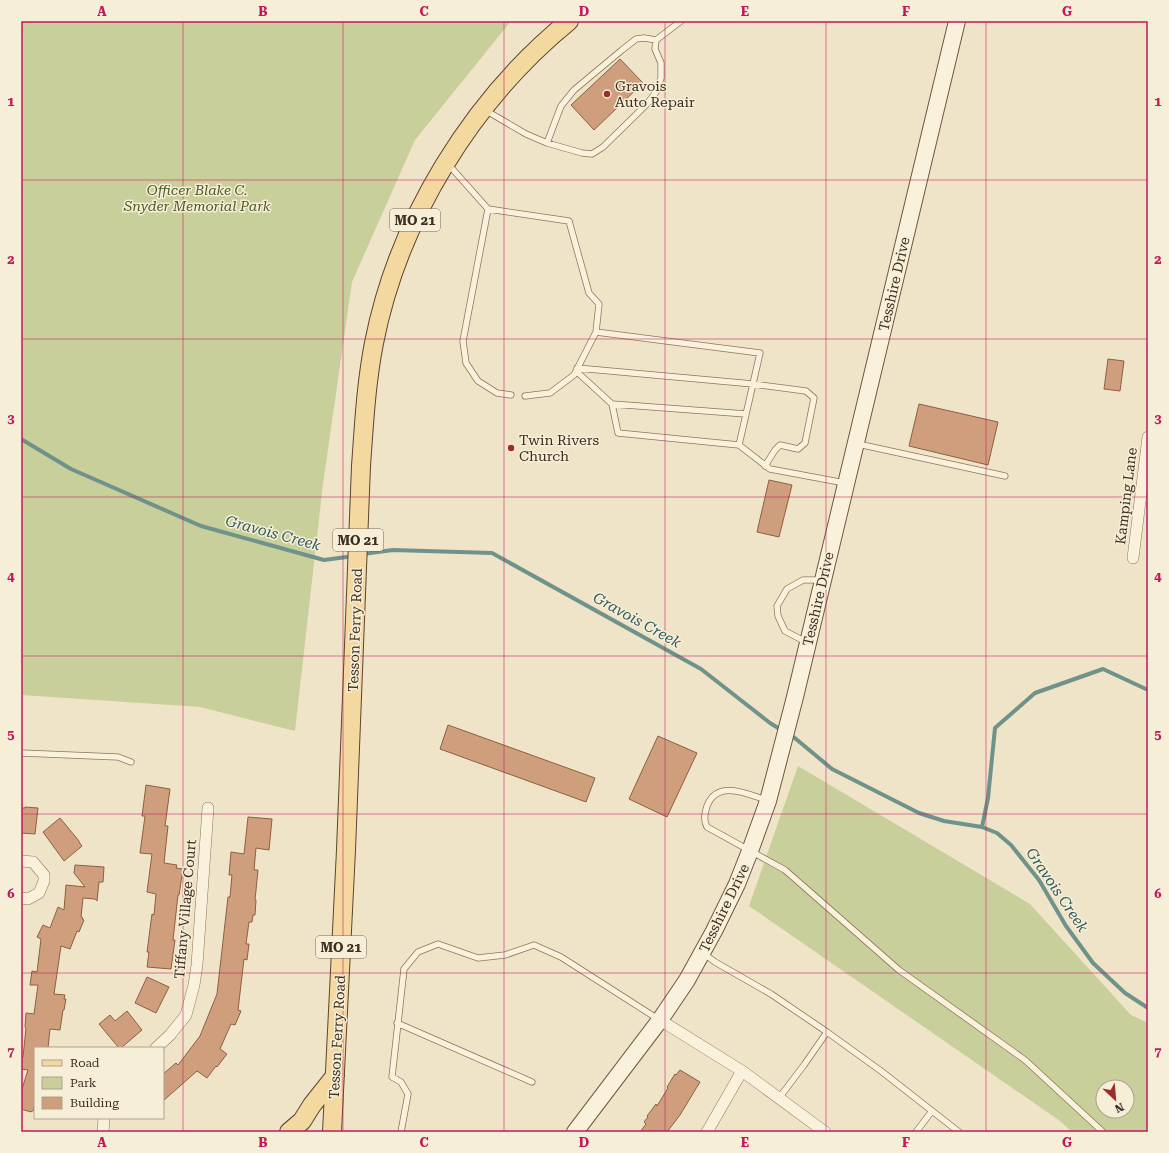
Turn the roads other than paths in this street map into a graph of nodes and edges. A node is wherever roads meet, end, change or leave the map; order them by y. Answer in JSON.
{"nodes":[{"id":1,"x":569,"y":21,"type":"edge"},
{"id":2,"x":682,"y":21,"type":"edge"},
{"id":3,"x":957,"y":21,"type":"edge"},
{"id":4,"x":656,"y":40,"type":"junction"},
{"id":5,"x":483,"y":109,"type":"junction"},
{"id":6,"x":547,"y":143,"type":"junction"},
{"id":7,"x":446,"y":162,"type":"junction"},
{"id":8,"x":488,"y":209,"type":"junction"},
{"id":9,"x":596,"y":332,"type":"junction"},
{"id":10,"x":576,"y":371,"type":"junction"},
{"id":11,"x":753,"y":384,"type":"junction"},
{"id":12,"x":511,"y":395,"type":"dead end"},
{"id":13,"x":525,"y":396,"type":"dead end"},
{"id":14,"x":612,"y":404,"type":"junction"},
{"id":15,"x":746,"y":414,"type":"junction"},
{"id":16,"x":1148,"y":437,"type":"edge"},
{"id":17,"x":856,"y":444,"type":"junction"},
{"id":18,"x":739,"y":446,"type":"junction"},
{"id":19,"x":765,"y":466,"type":"junction"},
{"id":20,"x":1004,"y":476,"type":"dead end"},
{"id":21,"x":846,"y":483,"type":"junction"},
{"id":22,"x":1133,"y":558,"type":"dead end"},
{"id":23,"x":822,"y":580,"type":"junction"},
{"id":24,"x":808,"y":643,"type":"junction"},
{"id":25,"x":21,"y":753,"type":"edge"},
{"id":26,"x":131,"y":762,"type":"dead end"},
{"id":27,"x":768,"y":801,"type":"junction"},
{"id":28,"x":208,"y":808,"type":"dead end"},
{"id":29,"x":750,"y":851,"type":"junction"},
{"id":30,"x":21,"y":861,"type":"edge"},
{"id":31,"x":21,"y":898,"type":"edge"},
{"id":32,"x":703,"y":953,"type":"junction"},
{"id":33,"x":660,"y":1020,"type":"junction"},
{"id":34,"x":397,"y":1023,"type":"junction"},
{"id":35,"x":827,"y":1032,"type":"junction"},
{"id":36,"x":157,"y":1047,"type":"edge"},
{"id":37,"x":742,"y":1071,"type":"junction"},
{"id":38,"x":335,"y":1076,"type":"junction"},
{"id":39,"x":532,"y":1082,"type":"dead end"},
{"id":40,"x":779,"y":1098,"type":"junction"},
{"id":41,"x":932,"y":1111,"type":"junction"},
{"id":42,"x":104,"y":1119,"type":"edge"},
{"id":43,"x":103,"y":1132,"type":"edge"},
{"id":44,"x":289,"y":1132,"type":"edge"},
{"id":45,"x":332,"y":1132,"type":"edge"},
{"id":46,"x":401,"y":1132,"type":"edge"},
{"id":47,"x":575,"y":1132,"type":"edge"},
{"id":48,"x":707,"y":1132,"type":"edge"},
{"id":49,"x":825,"y":1132,"type":"edge"},
{"id":50,"x":916,"y":1132,"type":"edge"},
{"id":51,"x":959,"y":1132,"type":"edge"},
{"id":52,"x":1103,"y":1132,"type":"edge"}],
"edges":[{"from":1,"to":5,"type":"main road","name":"Tesson Ferry Road","number":"MO 21"},
{"from":2,"to":4,"type":"lane"},
{"from":3,"to":17,"type":"street","name":"Tesshire Drive"},
{"from":4,"to":6,"type":"lane"},
{"from":4,"to":6,"type":"lane"},
{"from":5,"to":6,"type":"lane"},
{"from":5,"to":7,"type":"main road","name":"Tesson Ferry Road","number":"MO 21"},
{"from":7,"to":8,"type":"lane"},
{"from":7,"to":38,"type":"main road","name":"Tesson Ferry Road","number":"MO 21"},
{"from":8,"to":9,"type":"lane"},
{"from":8,"to":12,"type":"lane"},
{"from":9,"to":10,"type":"lane"},
{"from":9,"to":11,"type":"lane"},
{"from":10,"to":11,"type":"lane"},
{"from":10,"to":13,"type":"lane"},
{"from":10,"to":14,"type":"lane"},
{"from":11,"to":15,"type":"lane"},
{"from":11,"to":19,"type":"lane"},
{"from":14,"to":15,"type":"lane"},
{"from":14,"to":18,"type":"lane"},
{"from":15,"to":18,"type":"lane"},
{"from":16,"to":22,"type":"street","name":"Kamping Lane"},
{"from":17,"to":20,"type":"lane"},
{"from":17,"to":21,"type":"street","name":"Tesshire Drive"},
{"from":18,"to":19,"type":"lane"},
{"from":19,"to":21,"type":"lane"},
{"from":21,"to":23,"type":"street","name":"Tesshire Drive"},
{"from":23,"to":24,"type":"street","name":"Tesshire Drive"},
{"from":23,"to":24,"type":"lane"},
{"from":24,"to":27,"type":"street","name":"Tesshire Drive"},
{"from":25,"to":26,"type":"lane"},
{"from":27,"to":29,"type":"street","name":"Tesshire Drive"},
{"from":27,"to":29,"type":"lane"},
{"from":28,"to":36,"type":"street","name":"Tiffany Village Court"},
{"from":29,"to":32,"type":"street","name":"Tesshire Drive"},
{"from":29,"to":52,"type":"lane"},
{"from":30,"to":31,"type":"street"},
{"from":32,"to":33,"type":"street","name":"Tesshire Drive"},
{"from":32,"to":35,"type":"lane"},
{"from":33,"to":34,"type":"lane"},
{"from":33,"to":37,"type":"street"},
{"from":33,"to":47,"type":"street","name":"Tesshire Drive"},
{"from":34,"to":39,"type":"lane"},
{"from":34,"to":46,"type":"lane"},
{"from":35,"to":40,"type":"lane"},
{"from":35,"to":41,"type":"lane"},
{"from":37,"to":40,"type":"street"},
{"from":37,"to":48,"type":"street"},
{"from":38,"to":44,"type":"main road"},
{"from":38,"to":45,"type":"main road","name":"Tesson Ferry Road","number":"MO 21"},
{"from":40,"to":49,"type":"street"},
{"from":41,"to":50,"type":"lane"},
{"from":41,"to":51,"type":"lane"},
{"from":42,"to":43,"type":"street"}]}
